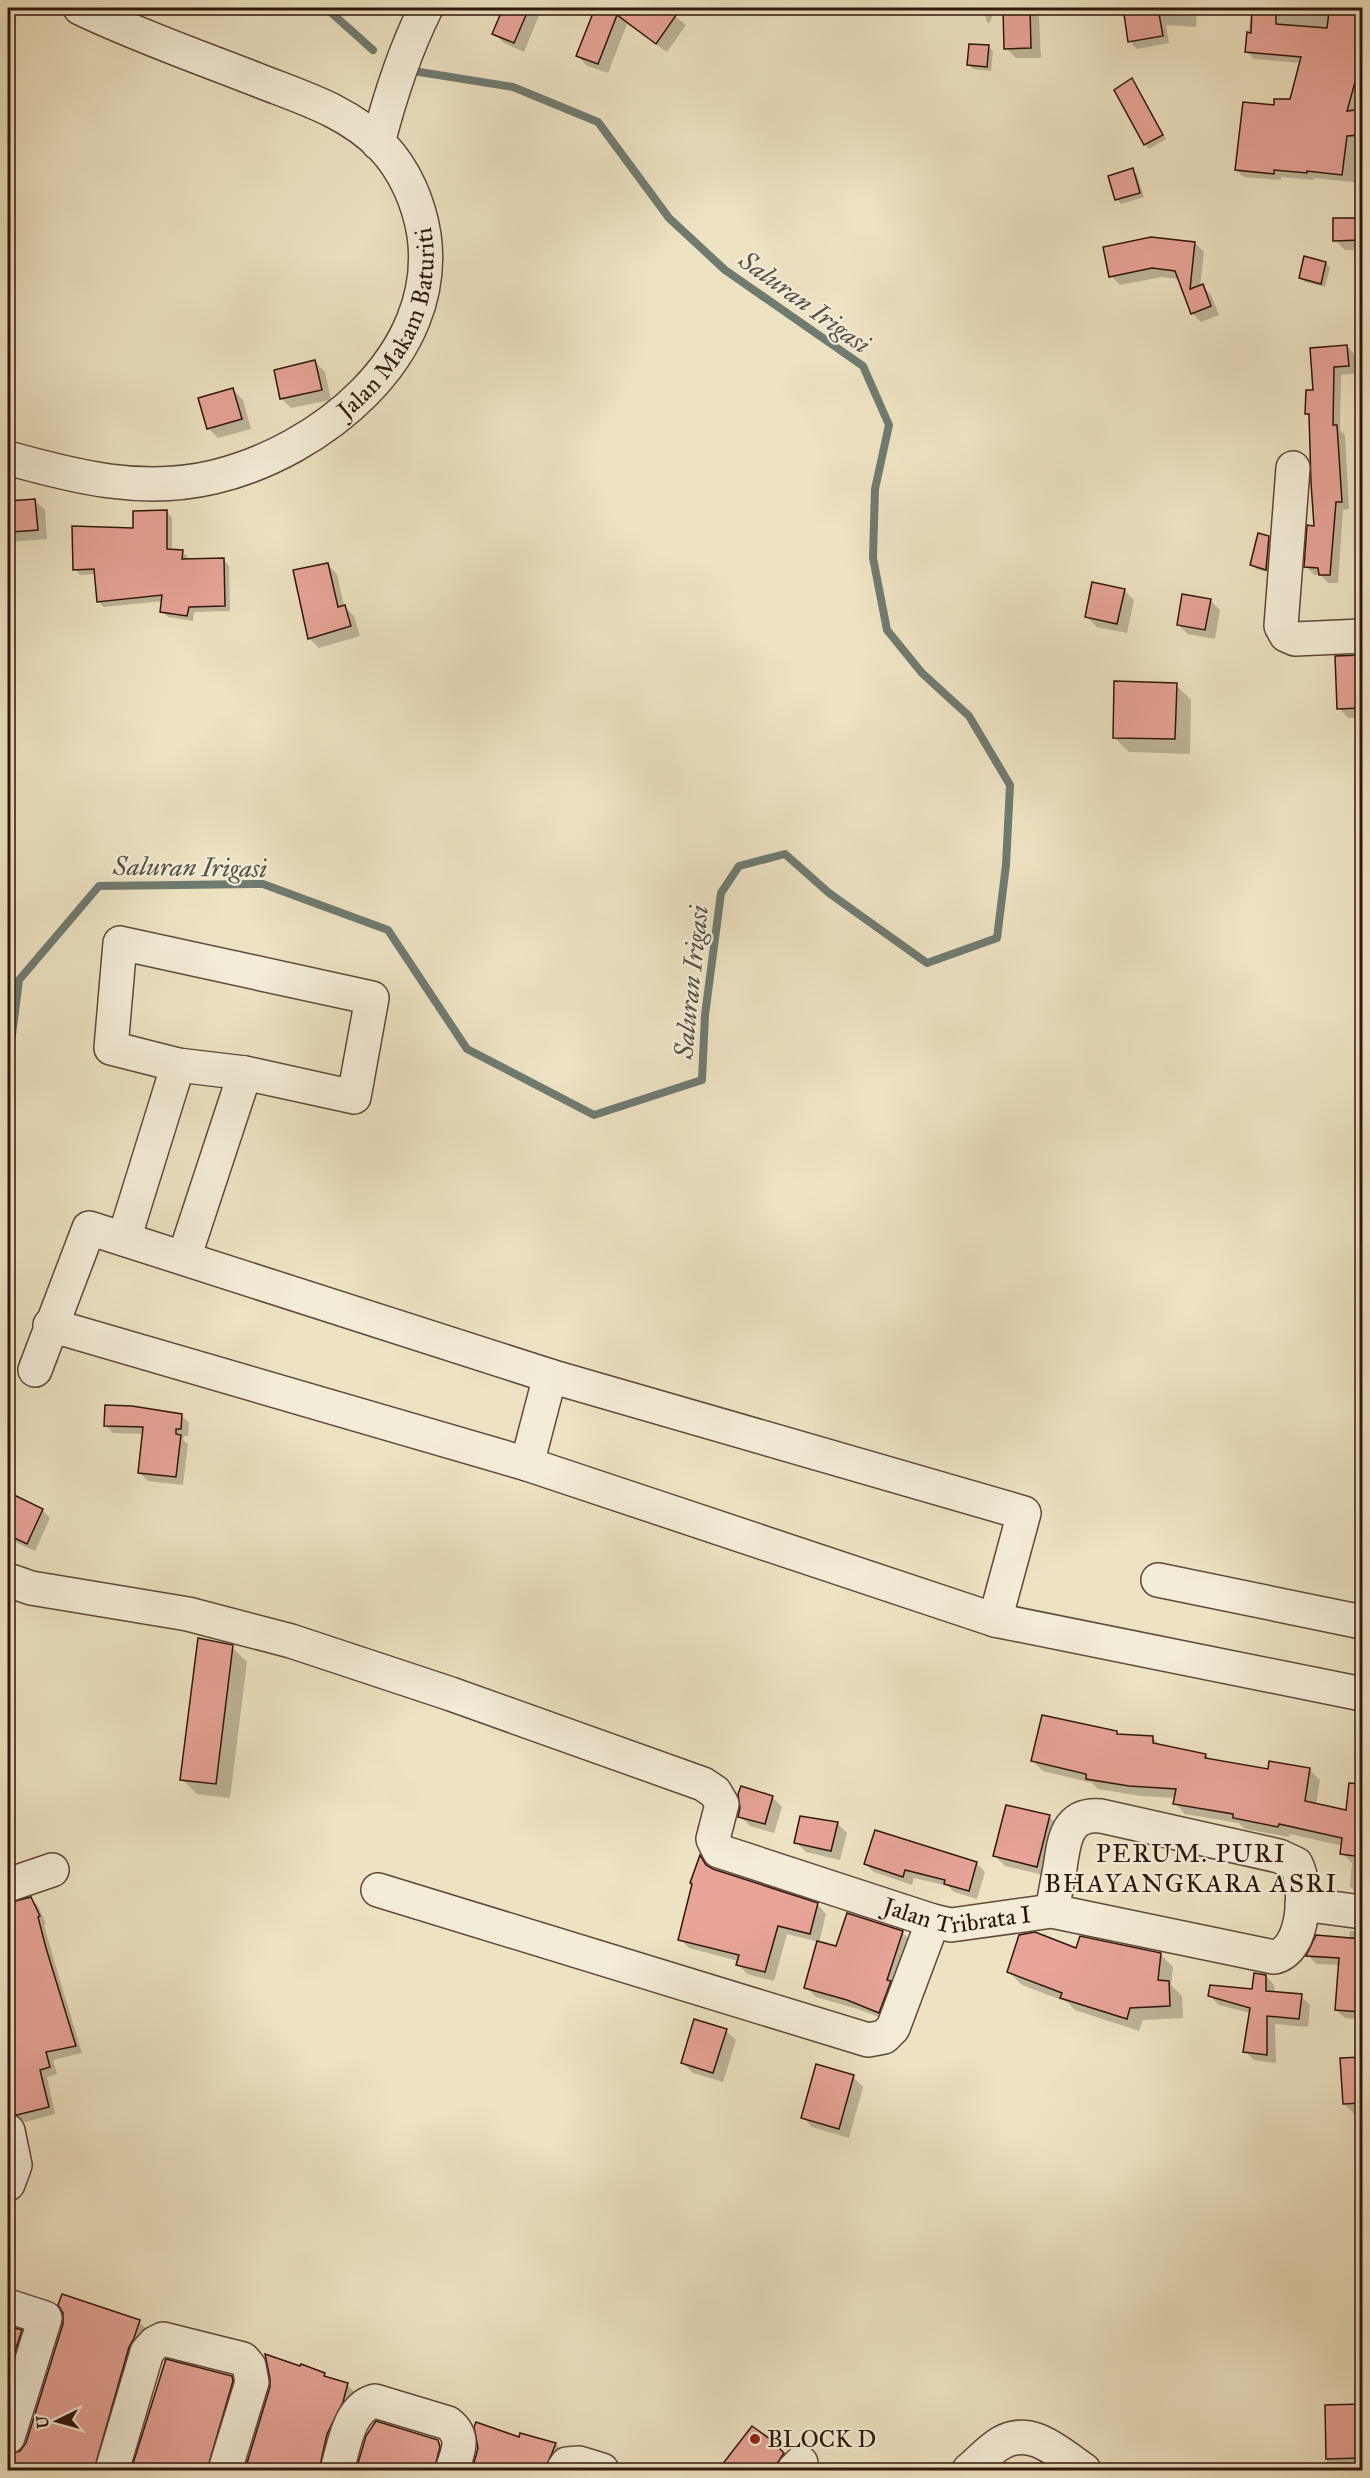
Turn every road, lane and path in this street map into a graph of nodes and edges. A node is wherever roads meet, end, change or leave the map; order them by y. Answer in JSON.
{"nodes":[{"id":1,"x":80,"y":8,"type":"edge"},
{"id":2,"x":426,"y":8,"type":"edge"},
{"id":3,"x":378,"y":143,"type":"junction"},
{"id":4,"x":8,"y":458,"type":"edge"},
{"id":5,"x":1293,"y":468,"type":"dead end"},
{"id":6,"x":1362,"y":636,"type":"edge"},
{"id":7,"x":178,"y":1065,"type":"junction"},
{"id":8,"x":245,"y":1073,"type":"junction"},
{"id":9,"x":124,"y":1239,"type":"junction"},
{"id":10,"x":184,"y":1258,"type":"junction"},
{"id":11,"x":50,"y":1325,"type":"junction"},
{"id":12,"x":35,"y":1370,"type":"dead end"},
{"id":13,"x":550,"y":1376,"type":"junction"},
{"id":14,"x":527,"y":1464,"type":"junction"},
{"id":15,"x":8,"y":1580,"type":"edge"},
{"id":16,"x":1158,"y":1580,"type":"dead end"},
{"id":17,"x":995,"y":1620,"type":"junction"},
{"id":18,"x":1362,"y":1622,"type":"edge"},
{"id":19,"x":1362,"y":1694,"type":"edge"},
{"id":20,"x":52,"y":1870,"type":"dead end"},
{"id":21,"x":8,"y":1885,"type":"edge"},
{"id":22,"x":378,"y":1890,"type":"dead end"},
{"id":23,"x":1302,"y":1904,"type":"junction"},
{"id":24,"x":1052,"y":1911,"type":"junction"},
{"id":25,"x":1362,"y":1912,"type":"edge"},
{"id":26,"x":933,"y":1921,"type":"junction"},
{"id":27,"x":8,"y":2132,"type":"edge"},
{"id":28,"x":8,"y":2184,"type":"edge"},
{"id":29,"x":8,"y":2306,"type":"edge"},
{"id":30,"x":9,"y":2425,"type":"edge"},
{"id":31,"x":111,"y":2470,"type":"edge"},
{"id":32,"x":225,"y":2470,"type":"edge"},
{"id":33,"x":337,"y":2470,"type":"edge"},
{"id":34,"x":453,"y":2470,"type":"edge"},
{"id":35,"x":563,"y":2470,"type":"edge"},
{"id":36,"x":602,"y":2470,"type":"edge"},
{"id":37,"x":969,"y":2470,"type":"edge"},
{"id":38,"x":1084,"y":2470,"type":"edge"}],
"edges":[{"from":1,"to":3,"type":"street","name":"Jalan Makam Baturiti"},
{"from":2,"to":3,"type":"street"},
{"from":3,"to":4,"type":"street","name":"Jalan Makam Baturiti"},
{"from":5,"to":6,"type":"street"},
{"from":7,"to":8,"type":"street"},
{"from":7,"to":8,"type":"street"},
{"from":7,"to":9,"type":"street"},
{"from":8,"to":10,"type":"street"},
{"from":9,"to":10,"type":"street"},
{"from":9,"to":11,"type":"street"},
{"from":10,"to":13,"type":"street"},
{"from":11,"to":12,"type":"street"},
{"from":11,"to":14,"type":"street"},
{"from":13,"to":14,"type":"street"},
{"from":13,"to":17,"type":"street"},
{"from":14,"to":17,"type":"street"},
{"from":15,"to":26,"type":"street","name":"Jalan Tribrata I"},
{"from":16,"to":18,"type":"street"},
{"from":17,"to":19,"type":"street"},
{"from":20,"to":21,"type":"street"},
{"from":22,"to":26,"type":"street"},
{"from":23,"to":24,"type":"street","name":"Jalan Tribrata I"},
{"from":23,"to":24,"type":"street","name":"Jalan Tribrata I"},
{"from":23,"to":25,"type":"street"},
{"from":24,"to":26,"type":"street","name":"Jalan Tribrata I"},
{"from":27,"to":28,"type":"street"},
{"from":29,"to":30,"type":"street"},
{"from":31,"to":32,"type":"street"},
{"from":33,"to":34,"type":"street"},
{"from":35,"to":36,"type":"street"},
{"from":37,"to":38,"type":"street"}]}
